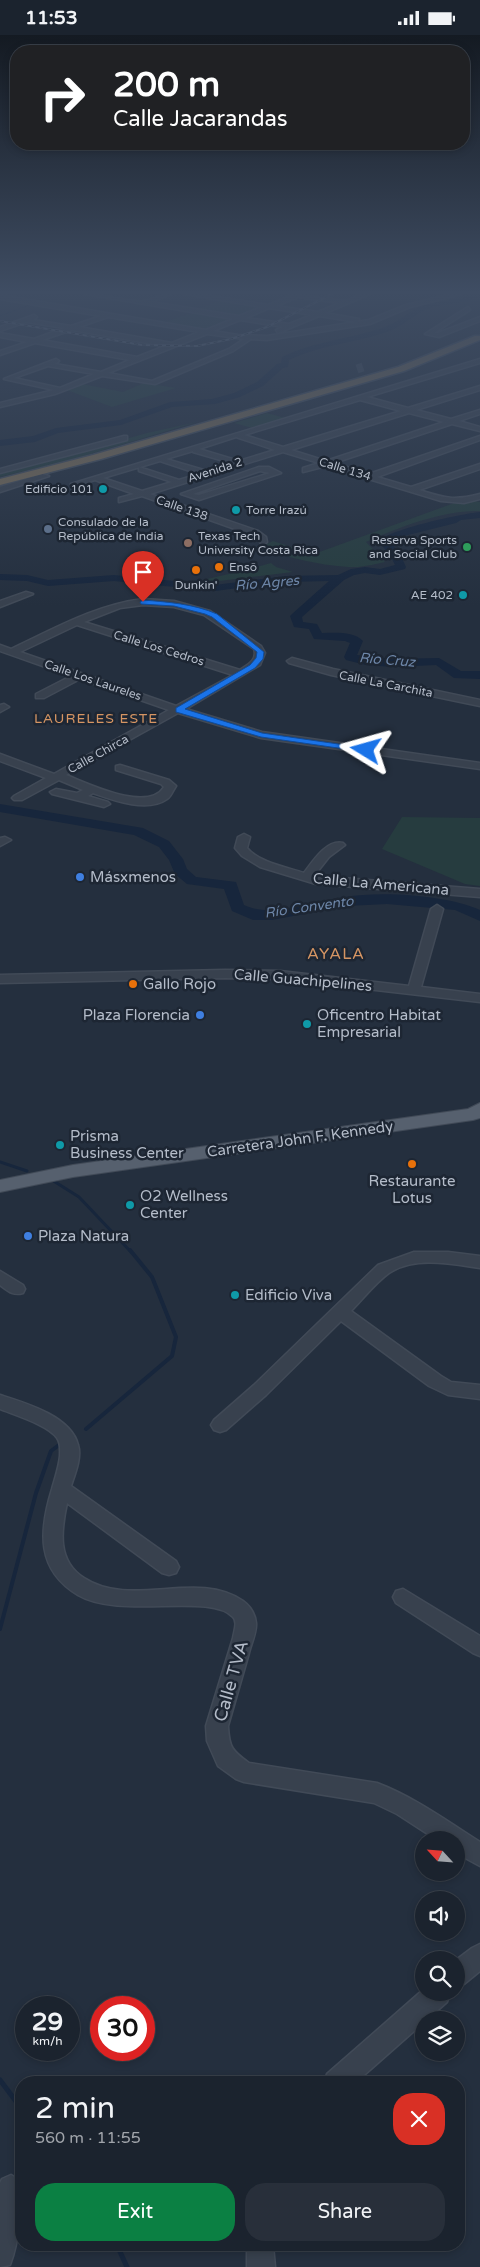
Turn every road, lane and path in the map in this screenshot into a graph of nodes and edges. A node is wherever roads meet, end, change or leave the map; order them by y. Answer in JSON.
{"nodes":[{"id":1,"x":25,"y":398,"type":"edge"},
{"id":2,"x":286,"y":398,"type":"edge"},
{"id":3,"x":300,"y":398,"type":"edge"},
{"id":4,"x":360,"y":398,"type":"joint"},
{"id":5,"x":445,"y":398,"type":"edge"},
{"id":6,"x":2,"y":404,"type":"edge"},
{"id":7,"x":255,"y":407,"type":"junction"},
{"id":8,"x":406,"y":410,"type":"junction"},
{"id":9,"x":480,"y":412,"type":"edge"},
{"id":10,"x":450,"y":422,"type":"junction"},
{"id":11,"x":480,"y":429,"type":"edge"},
{"id":12,"x":236,"y":435,"type":"junction"},
{"id":13,"x":124,"y":438,"type":"joint"},
{"id":14,"x":480,"y":439,"type":"edge"},
{"id":15,"x":282,"y":449,"type":"junction"},
{"id":16,"x":196,"y":450,"type":"dead end"},
{"id":17,"x":97,"y":457,"type":"junction"},
{"id":18,"x":163,"y":460,"type":"dead end"},
{"id":19,"x":238,"y":463,"type":"junction"},
{"id":20,"x":327,"y":463,"type":"junction"},
{"id":21,"x":480,"y":466,"type":"edge"},
{"id":22,"x":142,"y":469,"type":"dead end"},
{"id":23,"x":306,"y":470,"type":"dead end"},
{"id":24,"x":0,"y":471,"type":"edge"},
{"id":25,"x":205,"y":473,"type":"junction"},
{"id":26,"x":371,"y":476,"type":"junction"},
{"id":27,"x":45,"y":477,"type":"joint"},
{"id":28,"x":96,"y":478,"type":"junction"},
{"id":29,"x":225,"y":480,"type":"junction"},
{"id":30,"x":179,"y":482,"type":"junction"},
{"id":31,"x":76,"y":484,"type":"dead end"},
{"id":32,"x":2,"y":485,"type":"edge"},
{"id":33,"x":241,"y":486,"type":"junction"},
{"id":34,"x":413,"y":489,"type":"junction"},
{"id":35,"x":140,"y":494,"type":"junction"},
{"id":36,"x":480,"y":496,"type":"edge"},
{"id":37,"x":122,"y":501,"type":"dead end"},
{"id":38,"x":263,"y":542,"type":"dead end"},
{"id":39,"x":29,"y":594,"type":"dead end"},
{"id":40,"x":0,"y":604,"type":"edge"},
{"id":41,"x":76,"y":622,"type":"junction"},
{"id":42,"x":0,"y":648,"type":"edge"},
{"id":43,"x":12,"y":652,"type":"junction"},
{"id":44,"x":292,"y":661,"type":"dead end"},
{"id":45,"x":241,"y":674,"type":"junction"},
{"id":46,"x":80,"y":675,"type":"junction"},
{"id":47,"x":40,"y":696,"type":"dead end"},
{"id":48,"x":480,"y":703,"type":"edge"},
{"id":49,"x":179,"y":710,"type":"junction"},
{"id":50,"x":0,"y":757,"type":"edge"},
{"id":51,"x":480,"y":766,"type":"edge"},
{"id":52,"x":120,"y":768,"type":"dead end"},
{"id":53,"x":56,"y":777,"type":"junction"},
{"id":54,"x":92,"y":789,"type":"junction"},
{"id":55,"x":56,"y":792,"type":"dead end"},
{"id":56,"x":78,"y":797,"type":"junction"},
{"id":57,"x":18,"y":798,"type":"dead end"},
{"id":58,"x":104,"y":804,"type":"dead end"},
{"id":59,"x":244,"y":837,"type":"dead end"},
{"id":60,"x":339,"y":845,"type":"dead end"},
{"id":61,"x":307,"y":877,"type":"junction"},
{"id":62,"x":480,"y":893,"type":"edge"},
{"id":63,"x":438,"y":909,"type":"dead end"},
{"id":64,"x":0,"y":979,"type":"edge"},
{"id":65,"x":414,"y":990,"type":"junction"},
{"id":66,"x":480,"y":998,"type":"edge"},
{"id":67,"x":478,"y":1112,"type":"edge"},
{"id":68,"x":0,"y":1186,"type":"edge"},
{"id":69,"x":480,"y":1262,"type":"edge"},
{"id":70,"x":0,"y":1277,"type":"edge"},
{"id":71,"x":18,"y":1289,"type":"dead end"},
{"id":72,"x":341,"y":1313,"type":"junction"},
{"id":73,"x":480,"y":1392,"type":"edge"},
{"id":74,"x":0,"y":1403,"type":"edge"},
{"id":75,"x":220,"y":1425,"type":"dead end"},
{"id":76,"x":61,"y":1489,"type":"junction"},
{"id":77,"x":169,"y":1567,"type":"dead end"},
{"id":78,"x":403,"y":1597,"type":"dead end"},
{"id":79,"x":480,"y":1647,"type":"edge"},
{"id":80,"x":480,"y":1855,"type":"edge"},
{"id":81,"x":480,"y":1956,"type":"edge"},
{"id":82,"x":465,"y":1968,"type":"edge"},
{"id":83,"x":429,"y":2001,"type":"edge"},
{"id":84,"x":344,"y":2076,"type":"edge"},
{"id":85,"x":11,"y":2188,"type":"dead end"},
{"id":86,"x":260,"y":2251,"type":"edge"},
{"id":87,"x":0,"y":2255,"type":"edge"},
{"id":88,"x":261,"y":2267,"type":"edge"}],
"edges":[{"from":1,"to":6,"type":"street"},
{"from":2,"to":7,"type":"highway"},
{"from":3,"to":17,"type":"highway"},
{"from":4,"to":8,"type":"street"},
{"from":4,"to":12,"type":"street"},
{"from":5,"to":8,"type":"street","name":"Avenida 2"},
{"from":7,"to":13,"type":"highway"},
{"from":7,"to":32,"type":"highway"},
{"from":8,"to":10,"type":"street"},
{"from":8,"to":15,"type":"street","name":"Avenida 2"},
{"from":9,"to":10,"type":"street"},
{"from":10,"to":11,"type":"street"},
{"from":10,"to":20,"type":"street"},
{"from":12,"to":15,"type":"street","name":"Calle 134"},
{"from":12,"to":28,"type":"street"},
{"from":13,"to":24,"type":"street"},
{"from":14,"to":26,"type":"street"},
{"from":15,"to":19,"type":"street","name":"Avenida 2"},
{"from":15,"to":20,"type":"street","name":"Calle 134"},
{"from":16,"to":19,"type":"street"},
{"from":17,"to":27,"type":"highway"},
{"from":17,"to":32,"type":"highway"},
{"from":18,"to":25,"type":"street"},
{"from":19,"to":25,"type":"street","name":"Avenida 2"},
{"from":20,"to":23,"type":"street"},
{"from":20,"to":26,"type":"street","name":"Calle 134"},
{"from":21,"to":34,"type":"street"},
{"from":22,"to":30,"type":"street"},
{"from":25,"to":29,"type":"street"},
{"from":25,"to":30,"type":"street","name":"Avenida 2"},
{"from":26,"to":34,"type":"street","name":"Calle 134"},
{"from":27,"to":32,"type":"street"},
{"from":28,"to":31,"type":"street"},
{"from":28,"to":35,"type":"street","name":"Calle 138"},
{"from":29,"to":33,"type":"street"},
{"from":29,"to":33,"type":"street"},
{"from":29,"to":33,"type":"street"},
{"from":30,"to":35,"type":"street","name":"Avenida 2"},
{"from":34,"to":36,"type":"street","name":"Calle 134"},
{"from":35,"to":37,"type":"street","name":"Avenida 2"},
{"from":35,"to":38,"type":"street","name":"Calle 138"},
{"from":39,"to":40,"type":"street"},
{"from":41,"to":43,"type":"street"},
{"from":41,"to":45,"type":"street","name":"Calle Los Cedros"},
{"from":41,"to":45,"type":"street","name":"Calle Chirca"},
{"from":42,"to":43,"type":"street","name":"Calle Los Laureles"},
{"from":43,"to":46,"type":"street","name":"Calle Los Laureles"},
{"from":44,"to":48,"type":"street","name":"Calle La Carchita"},
{"from":45,"to":49,"type":"street","name":"Calle Chirca"},
{"from":46,"to":47,"type":"street"},
{"from":46,"to":49,"type":"street","name":"Calle Los Laureles"},
{"from":49,"to":51,"type":"street","name":"Calle Los Laureles"},
{"from":49,"to":53,"type":"street","name":"Calle Chirca"},
{"from":50,"to":53,"type":"street"},
{"from":52,"to":54,"type":"street"},
{"from":53,"to":54,"type":"street"},
{"from":53,"to":57,"type":"street","name":"Calle Chirca"},
{"from":54,"to":56,"type":"street"},
{"from":55,"to":56,"type":"street"},
{"from":56,"to":58,"type":"street"},
{"from":59,"to":61,"type":"street","name":"Calle La Americana"},
{"from":60,"to":61,"type":"street"},
{"from":61,"to":62,"type":"street","name":"Calle La Americana"},
{"from":63,"to":65,"type":"street"},
{"from":64,"to":65,"type":"street","name":"Calle Guachipelines"},
{"from":65,"to":66,"type":"street","name":"Calle Guachipelines"},
{"from":67,"to":68,"type":"main road","name":"Carretera John F. Kennedy"},
{"from":69,"to":72,"type":"street"},
{"from":70,"to":71,"type":"street"},
{"from":72,"to":73,"type":"street"},
{"from":72,"to":75,"type":"street"},
{"from":74,"to":76,"type":"street","name":"Calle TVA"},
{"from":76,"to":77,"type":"street"},
{"from":76,"to":80,"type":"street","name":"Calle TVA"},
{"from":78,"to":79,"type":"street"},
{"from":81,"to":82,"type":"street"},
{"from":83,"to":84,"type":"street"},
{"from":85,"to":87,"type":"street"},
{"from":86,"to":88,"type":"street"}]}
